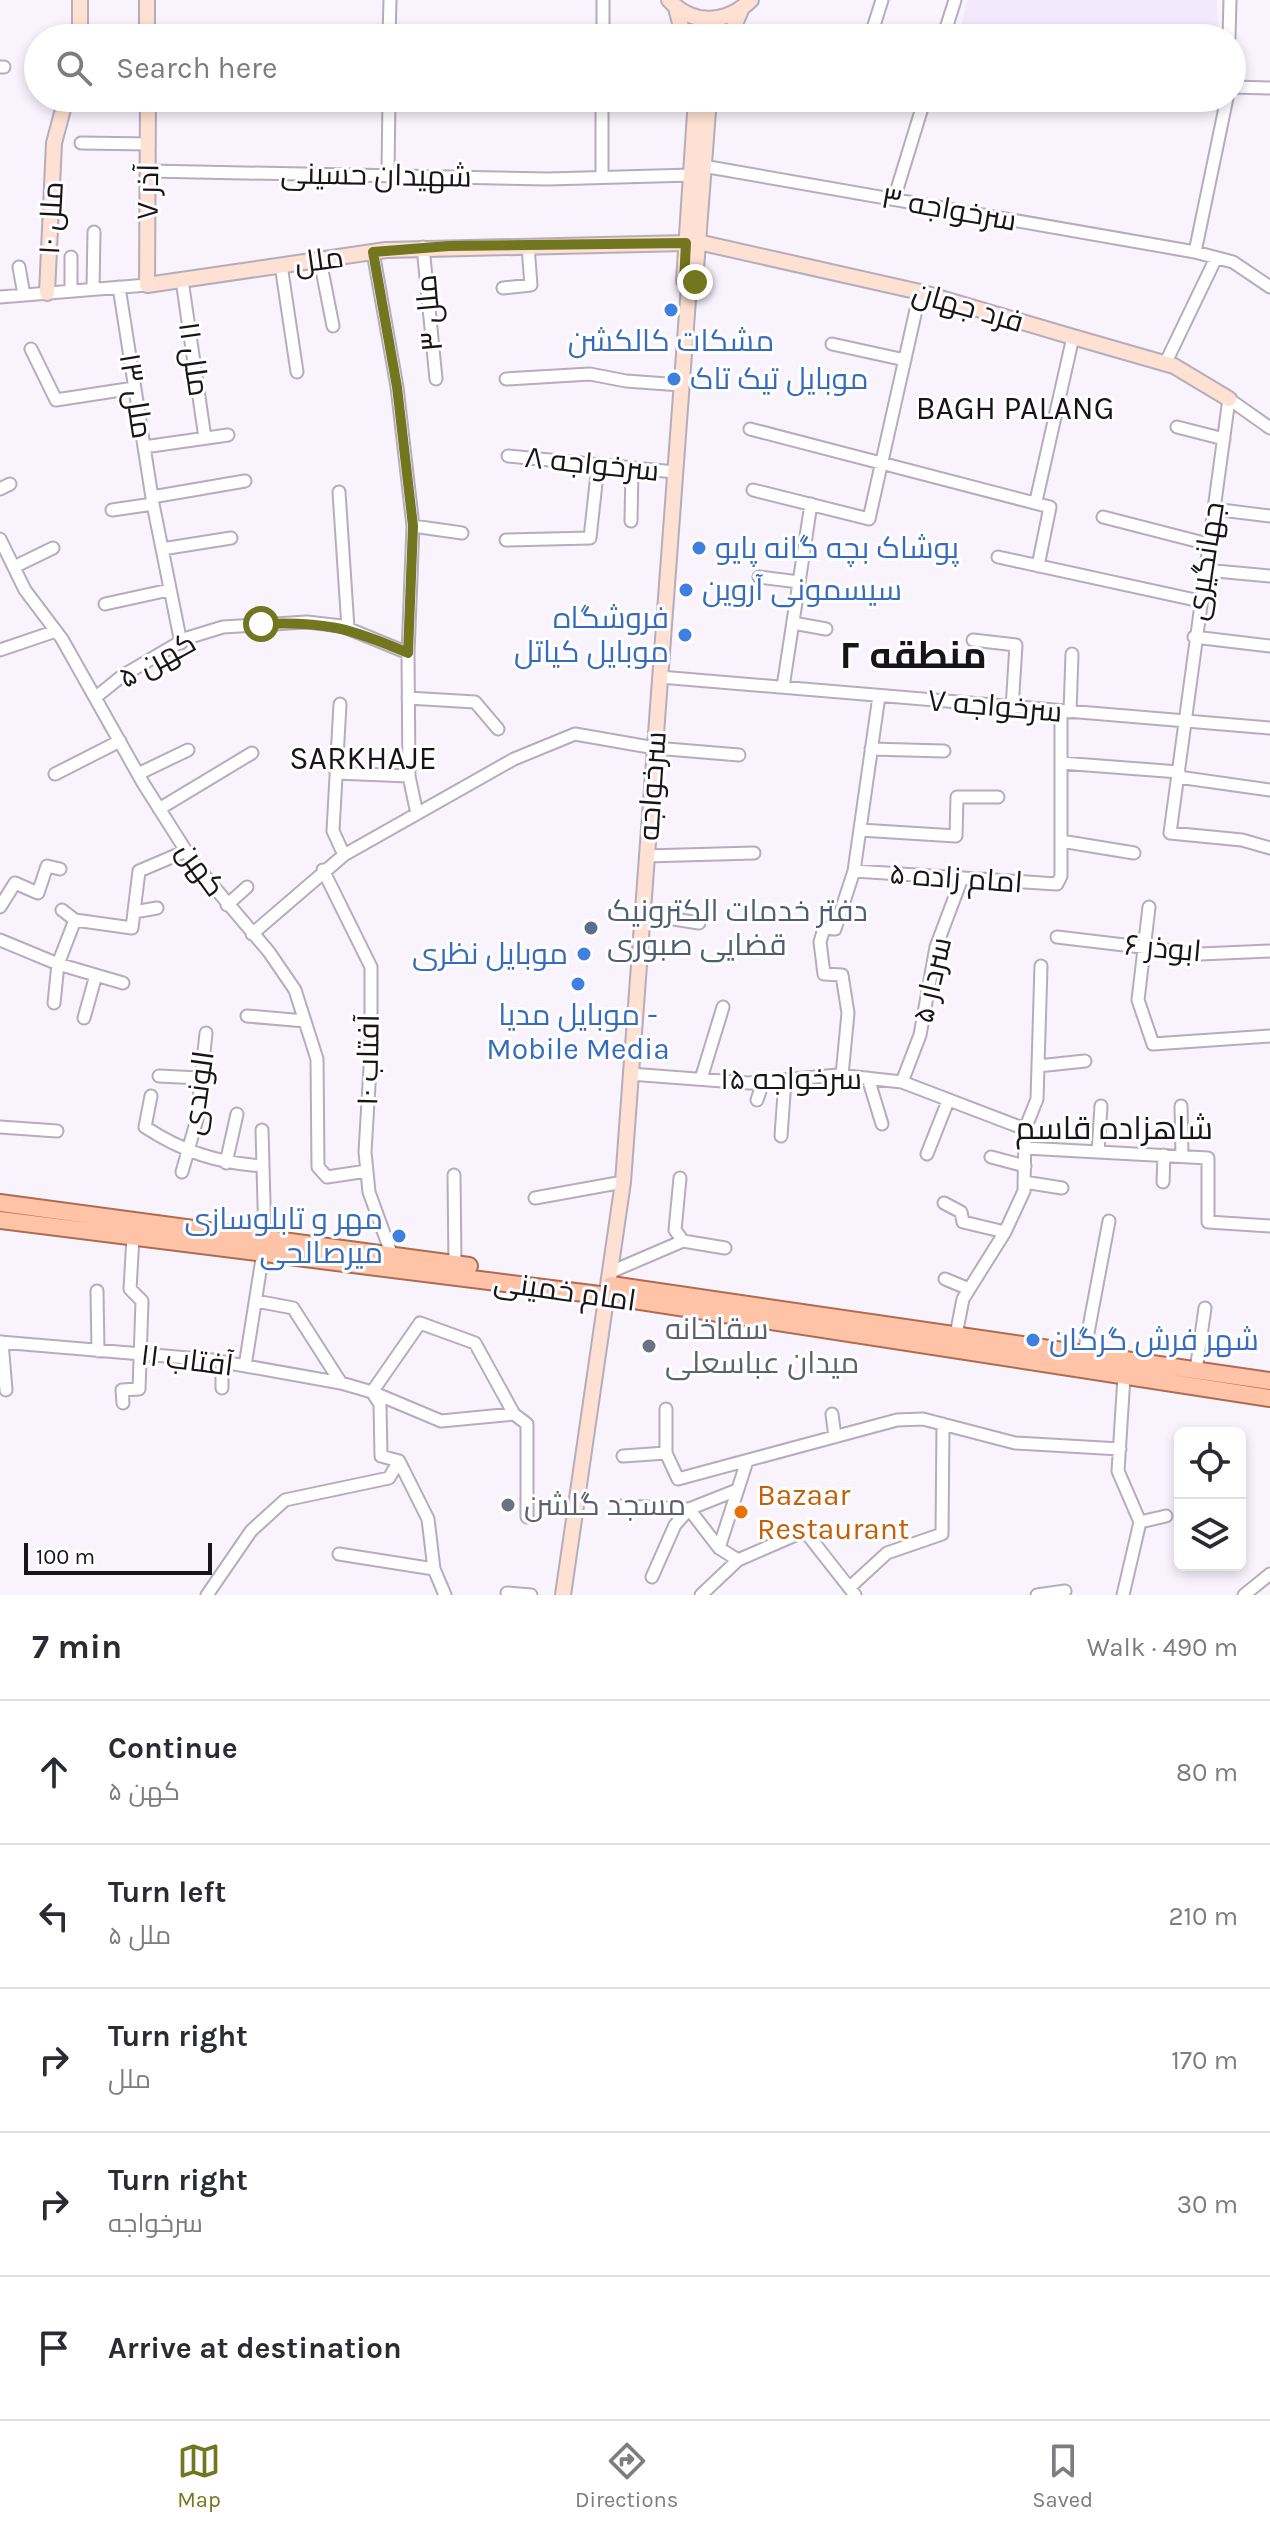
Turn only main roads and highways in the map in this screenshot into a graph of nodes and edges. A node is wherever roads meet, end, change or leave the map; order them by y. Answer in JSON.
{"nodes":[{"id":1,"x":80,"y":0,"type":"edge"},
{"id":2,"x":147,"y":0,"type":"edge"},
{"id":3,"x":748,"y":3,"type":"edge"},
{"id":4,"x":673,"y":4,"type":"edge"},
{"id":5,"x":80,"y":24,"type":"edge"},
{"id":6,"x":147,"y":24,"type":"edge"},
{"id":7,"x":679,"y":24,"type":"edge"},
{"id":8,"x":737,"y":24,"type":"edge"},
{"id":9,"x":62,"y":112,"type":"edge"},
{"id":10,"x":148,"y":112,"type":"edge"},
{"id":11,"x":696,"y":112,"type":"edge"},
{"id":12,"x":707,"y":112,"type":"edge"},
{"id":13,"x":698,"y":170,"type":"junction"},
{"id":14,"x":692,"y":242,"type":"junction"},
{"id":15,"x":147,"y":285,"type":"joint"},
{"id":16,"x":47,"y":293,"type":"road end"},
{"id":17,"x":1229,"y":399,"type":"road end"},
{"id":18,"x":0,"y":1203,"type":"edge"},
{"id":19,"x":0,"y":1220,"type":"edge"},
{"id":20,"x":265,"y":1247,"type":"junction"},
{"id":21,"x":394,"y":1263,"type":"junction"},
{"id":22,"x":610,"y":1284,"type":"junction"},
{"id":23,"x":1270,"y":1381,"type":"edge"},
{"id":24,"x":1270,"y":1398,"type":"edge"},
{"id":25,"x":563,"y":1595,"type":"edge"}],
"edges":[{"from":1,"to":5,"type":"main road"},
{"from":2,"to":6,"type":"main road"},
{"from":3,"to":4,"type":"main road"},
{"from":3,"to":8,"type":"main road"},
{"from":4,"to":7,"type":"main road"},
{"from":9,"to":16,"type":"main road","name":"۱۰ ملل"},
{"from":10,"to":15,"type":"main road","name":"آذر ۷"},
{"from":11,"to":13,"type":"main road","name":"سرخواجه"},
{"from":12,"to":13,"type":"main road","name":"سرخواجه"},
{"from":13,"to":14,"type":"main road","name":"سرخواجه"},
{"from":14,"to":15,"type":"main road","name":"ملل"},
{"from":14,"to":17,"type":"main road","name":"فرد جهان"},
{"from":14,"to":22,"type":"main road","name":"سرخواجه"},
{"from":18,"to":20,"type":"main road","name":"امام خمینی"},
{"from":19,"to":20,"type":"main road","name":"امام خمینی"},
{"from":20,"to":21,"type":"main road","name":"امام خمینی"},
{"from":21,"to":22,"type":"main road","name":"امام خمینی"},
{"from":21,"to":22,"type":"main road","name":"امام خمینی"},
{"from":22,"to":23,"type":"main road","name":"امام خمینی"},
{"from":22,"to":24,"type":"main road","name":"امام خمینی"},
{"from":22,"to":25,"type":"main road","name":"سرخواجه"}]}
